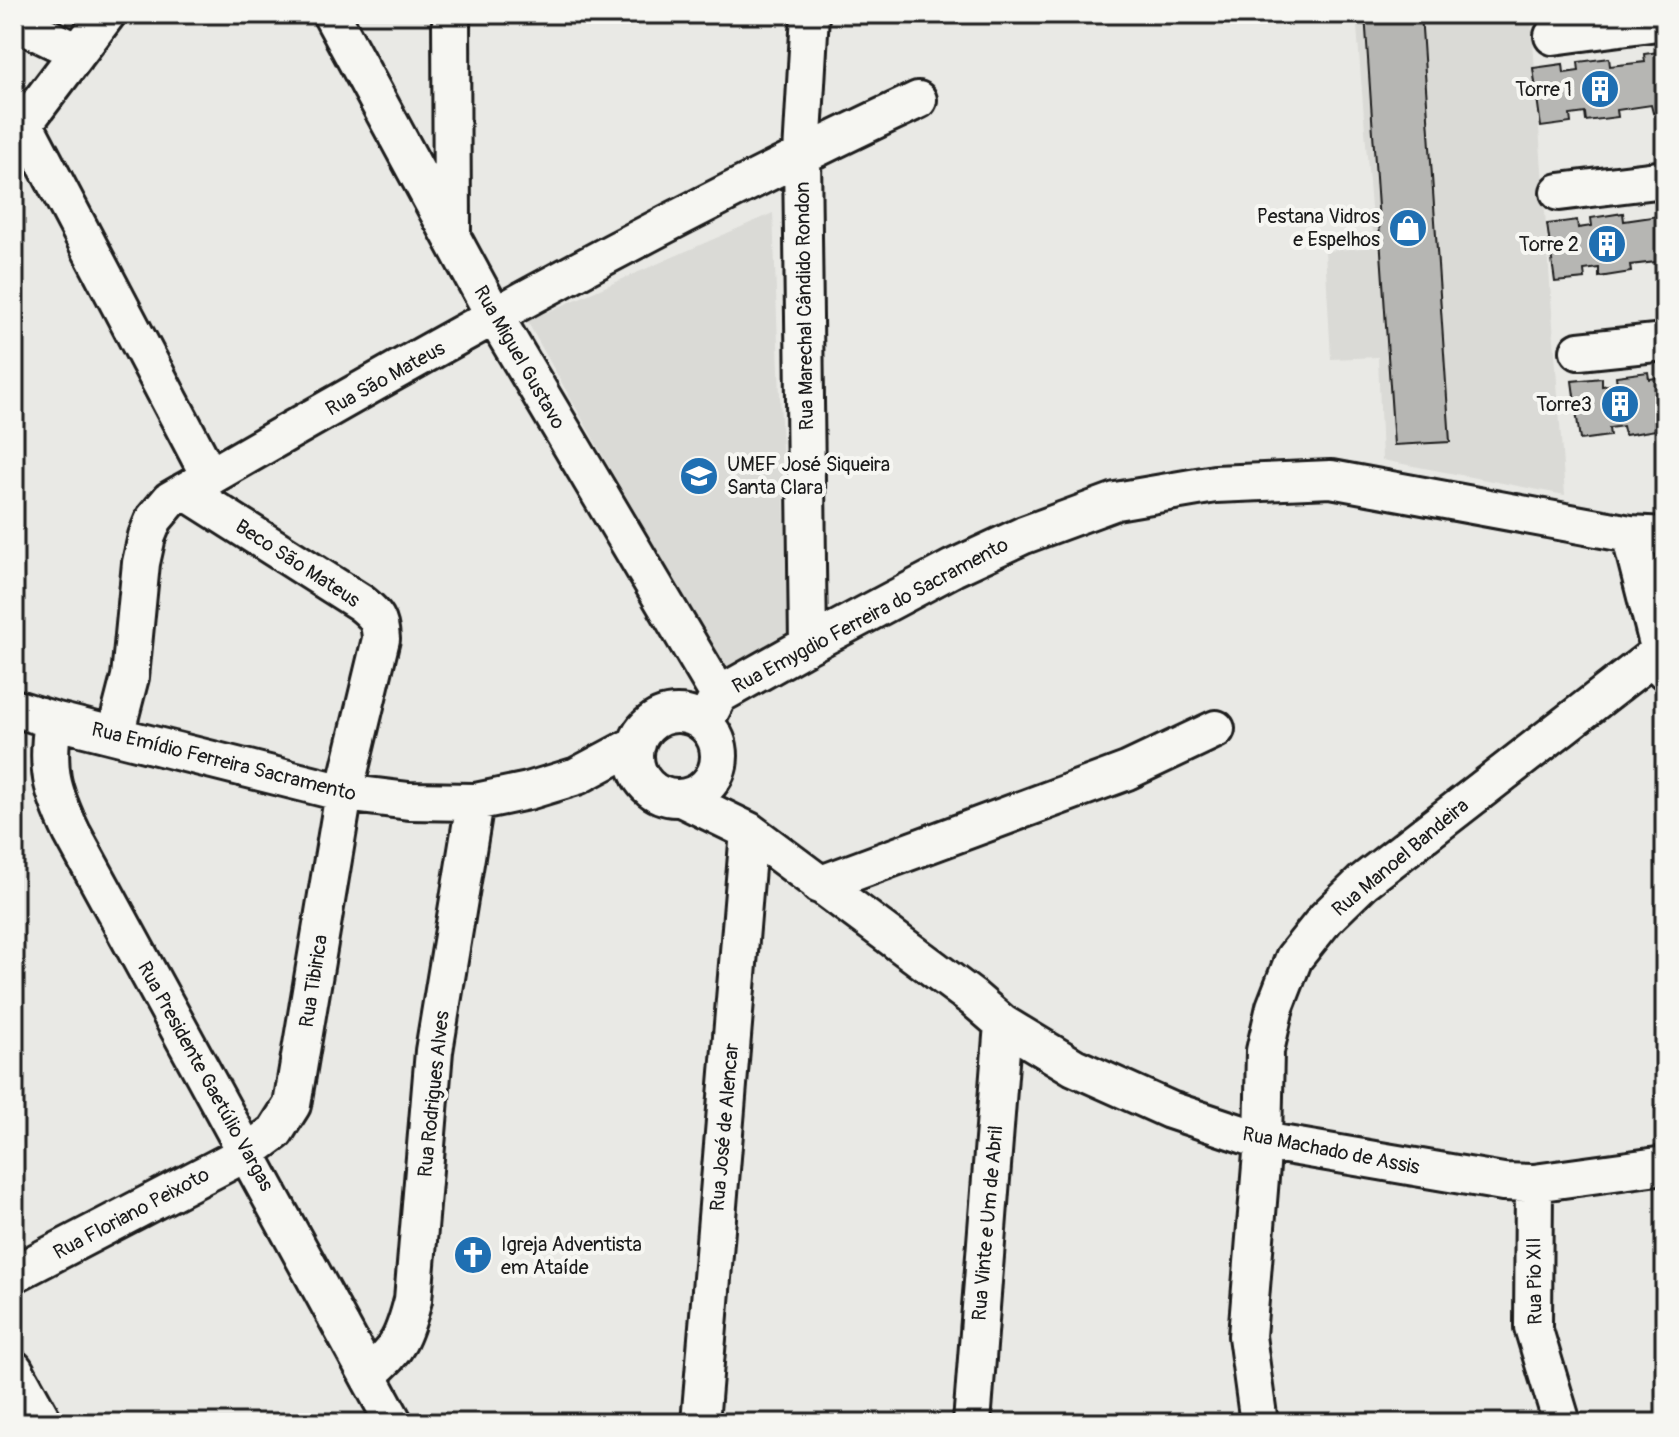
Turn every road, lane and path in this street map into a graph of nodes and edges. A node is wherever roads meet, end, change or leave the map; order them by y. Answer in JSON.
{"nodes":[{"id":1,"x":107,"y":14,"type":"edge"},
{"id":2,"x":331,"y":14,"type":"edge"},
{"id":3,"x":451,"y":14,"type":"edge"},
{"id":4,"x":810,"y":14,"type":"edge"},
{"id":5,"x":14,"y":21,"type":"edge"},
{"id":6,"x":1665,"y":21,"type":"edge"},
{"id":7,"x":1553,"y":36,"type":"dead end"},
{"id":8,"x":78,"y":52,"type":"junction"},
{"id":9,"x":918,"y":100,"type":"dead end"},
{"id":10,"x":19,"y":130,"type":"edge"},
{"id":11,"x":802,"y":154,"type":"junction"},
{"id":12,"x":1665,"y":179,"type":"edge"},
{"id":13,"x":1559,"y":192,"type":"dead end"},
{"id":14,"x":452,"y":236,"type":"junction"},
{"id":15,"x":495,"y":317,"type":"junction"},
{"id":16,"x":1665,"y":342,"type":"edge"},
{"id":17,"x":1579,"y":351,"type":"dead end"},
{"id":18,"x":197,"y":484,"type":"junction"},
{"id":19,"x":1648,"y":535,"type":"edge"},
{"id":20,"x":808,"y":645,"type":"junction"},
{"id":21,"x":1662,"y":661,"type":"edge"},
{"id":22,"x":14,"y":708,"type":"edge"},
{"id":23,"x":712,"y":710,"type":"junction"},
{"id":24,"x":53,"y":720,"type":"junction"},
{"id":25,"x":1216,"y":729,"type":"dead end"},
{"id":26,"x":115,"y":735,"type":"junction"},
{"id":27,"x":637,"y":744,"type":"junction"},
{"id":28,"x":717,"y":769,"type":"junction"},
{"id":29,"x":577,"y":776,"type":"junction"},
{"id":30,"x":344,"y":793,"type":"junction"},
{"id":31,"x":666,"y":793,"type":"junction"},
{"id":32,"x":475,"y":802,"type":"junction"},
{"id":33,"x":749,"y":831,"type":"junction"},
{"id":34,"x":819,"y":885,"type":"junction"},
{"id":35,"x":1003,"y":1024,"type":"junction"},
{"id":36,"x":1263,"y":1141,"type":"junction"},
{"id":37,"x":248,"y":1152,"type":"junction"},
{"id":38,"x":1665,"y":1165,"type":"edge"},
{"id":39,"x":1534,"y":1183,"type":"junction"},
{"id":40,"x":14,"y":1274,"type":"edge"},
{"id":41,"x":14,"y":1369,"type":"edge"},
{"id":42,"x":369,"y":1373,"type":"junction"},
{"id":43,"x":44,"y":1423,"type":"edge"},
{"id":44,"x":394,"y":1423,"type":"edge"},
{"id":45,"x":700,"y":1423,"type":"edge"},
{"id":46,"x":972,"y":1423,"type":"edge"},
{"id":47,"x":1259,"y":1423,"type":"edge"},
{"id":48,"x":1562,"y":1423,"type":"edge"}],
"edges":[{"from":1,"to":8,"type":"street"},
{"from":2,"to":14,"type":"street","name":"Rua Miguel Gustavo"},
{"from":3,"to":14,"type":"street"},
{"from":4,"to":11,"type":"street","name":"Rua Marechal Cândido Rondon"},
{"from":5,"to":8,"type":"street"},
{"from":6,"to":7,"type":"street"},
{"from":8,"to":10,"type":"street"},
{"from":9,"to":11,"type":"street","name":"Rua São Mateus"},
{"from":10,"to":18,"type":"street"},
{"from":11,"to":15,"type":"street","name":"Rua São Mateus"},
{"from":11,"to":20,"type":"street","name":"Rua Marechal Cândido Rondon"},
{"from":12,"to":13,"type":"street"},
{"from":14,"to":15,"type":"street","name":"Rua Miguel Gustavo"},
{"from":15,"to":18,"type":"street","name":"Rua São Mateus"},
{"from":15,"to":23,"type":"street","name":"Rua Miguel Gustavo"},
{"from":16,"to":17,"type":"street"},
{"from":18,"to":26,"type":"street"},
{"from":18,"to":30,"type":"street","name":"Beco São Mateus"},
{"from":19,"to":20,"type":"street","name":"Rua Emygdio Ferreira do Sacramento"},
{"from":19,"to":21,"type":"street"},
{"from":20,"to":23,"type":"street","name":"Rua Emygdio Ferreira do Sacramento"},
{"from":21,"to":36,"type":"street","name":"Rua Manoel Bandeira"},
{"from":22,"to":24,"type":"street","name":"Rua Emídio Ferreira Sacramento"},
{"from":23,"to":27,"type":"street"},
{"from":23,"to":28,"type":"street"},
{"from":24,"to":26,"type":"street","name":"Rua Emídio Ferreira Sacramento"},
{"from":24,"to":37,"type":"street","name":"Rua Presidente Gaetúlio Vargas"},
{"from":25,"to":34,"type":"street"},
{"from":26,"to":30,"type":"street","name":"Rua Emídio Ferreira Sacramento"},
{"from":27,"to":29,"type":"street","name":"Rua Emídio Ferreira Sacramento"},
{"from":27,"to":31,"type":"street"},
{"from":28,"to":31,"type":"street"},
{"from":28,"to":33,"type":"street","name":"Rua Machado de Assis"},
{"from":29,"to":31,"type":"street","name":"Rua Emídio Ferreira Sacramento"},
{"from":29,"to":32,"type":"street","name":"Rua Emídio Ferreira Sacramento"},
{"from":30,"to":32,"type":"street","name":"Rua Emídio Ferreira Sacramento"},
{"from":30,"to":37,"type":"street","name":"Rua Tibirica"},
{"from":31,"to":33,"type":"street","name":"Rua Machado de Assis"},
{"from":32,"to":42,"type":"street","name":"Rua Rodrigues Alves"},
{"from":33,"to":34,"type":"street","name":"Rua Machado de Assis"},
{"from":33,"to":45,"type":"street","name":"Rua José de Alencar"},
{"from":34,"to":35,"type":"street","name":"Rua Machado de Assis"},
{"from":35,"to":36,"type":"street","name":"Rua Machado de Assis"},
{"from":35,"to":46,"type":"street","name":"Rua Vinte e Um de Abril"},
{"from":36,"to":39,"type":"street","name":"Rua Machado de Assis"},
{"from":36,"to":47,"type":"street","name":"Rua Manoel Bandeira"},
{"from":37,"to":40,"type":"street","name":"Rua Floriano Peixoto"},
{"from":37,"to":42,"type":"street","name":"Rua Presidente Gaetúlio Vargas"},
{"from":38,"to":39,"type":"street","name":"Rua Machado de Assis"},
{"from":39,"to":48,"type":"street","name":"Rua Pio XII"},
{"from":41,"to":43,"type":"street"},
{"from":42,"to":44,"type":"street","name":"Rua Presidente Gaetúlio Vargas"}]}
